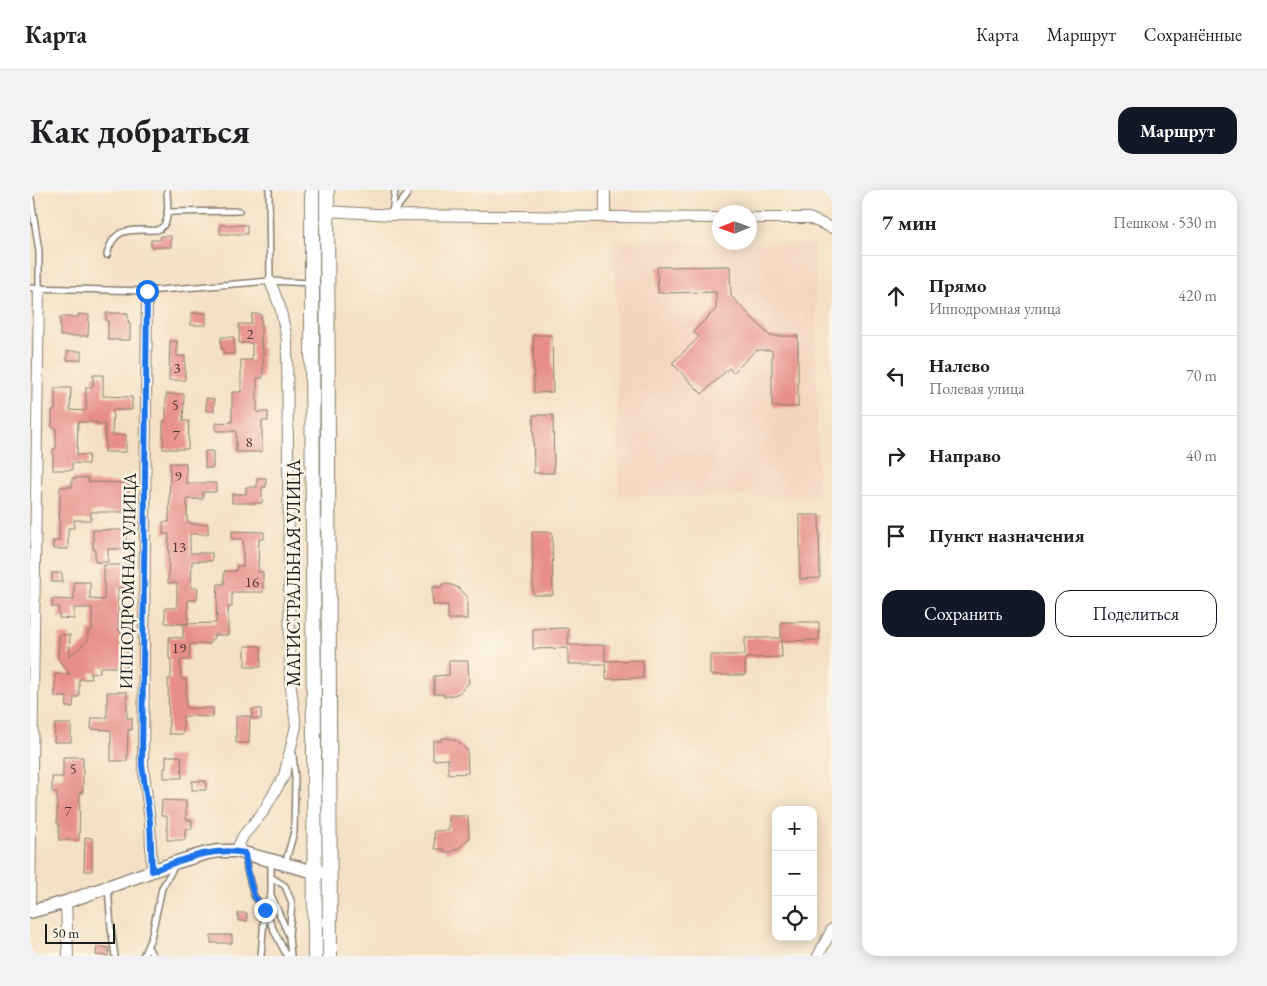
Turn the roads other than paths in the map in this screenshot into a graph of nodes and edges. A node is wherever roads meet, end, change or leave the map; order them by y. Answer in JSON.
{"nodes":[{"id":1,"x":166,"y":190,"type":"edge"},
{"id":2,"x":269,"y":190,"type":"edge"},
{"id":3,"x":312,"y":190,"type":"edge"},
{"id":4,"x":327,"y":190,"type":"edge"},
{"id":5,"x":396,"y":190,"type":"edge"},
{"id":6,"x":409,"y":190,"type":"edge"},
{"id":7,"x":605,"y":190,"type":"edge"},
{"id":8,"x":30,"y":192,"type":"edge"},
{"id":9,"x":30,"y":196,"type":"edge"},
{"id":10,"x":239,"y":211,"type":"dead end"},
{"id":11,"x":327,"y":211,"type":"junction"},
{"id":12,"x":167,"y":212,"type":"junction"},
{"id":13,"x":392,"y":215,"type":"junction"},
{"id":14,"x":605,"y":216,"type":"junction"},
{"id":15,"x":712,"y":218,"type":"edge"},
{"id":16,"x":757,"y":218,"type":"edge"},
{"id":17,"x":832,"y":228,"type":"edge"},
{"id":18,"x":107,"y":256,"type":"dead end"},
{"id":19,"x":270,"y":281,"type":"junction"},
{"id":20,"x":312,"y":283,"type":"junction"},
{"id":21,"x":34,"y":289,"type":"edge"},
{"id":22,"x":147,"y":291,"type":"junction"},
{"id":23,"x":292,"y":744,"type":"junction"},
{"id":24,"x":240,"y":852,"type":"junction"},
{"id":25,"x":271,"y":860,"type":"junction"},
{"id":26,"x":176,"y":862,"type":"junction"},
{"id":27,"x":285,"y":864,"type":"junction"},
{"id":28,"x":152,"y":871,"type":"junction"},
{"id":29,"x":315,"y":872,"type":"junction"},
{"id":30,"x":330,"y":872,"type":"junction"},
{"id":31,"x":271,"y":877,"type":"junction"},
{"id":32,"x":108,"y":886,"type":"junction"},
{"id":33,"x":271,"y":894,"type":"junction"},
{"id":34,"x":66,"y":902,"type":"junction"},
{"id":35,"x":30,"y":904,"type":"edge"},
{"id":36,"x":265,"y":910,"type":"junction"},
{"id":37,"x":30,"y":912,"type":"edge"},
{"id":38,"x":832,"y":929,"type":"edge"},
{"id":39,"x":288,"y":936,"type":"junction"},
{"id":40,"x":148,"y":947,"type":"junction"},
{"id":41,"x":68,"y":956,"type":"edge"},
{"id":42,"x":115,"y":956,"type":"edge"},
{"id":43,"x":144,"y":956,"type":"edge"},
{"id":44,"x":153,"y":956,"type":"edge"},
{"id":45,"x":262,"y":956,"type":"edge"},
{"id":46,"x":287,"y":956,"type":"edge"},
{"id":47,"x":291,"y":956,"type":"edge"},
{"id":48,"x":315,"y":956,"type":"edge"},
{"id":49,"x":330,"y":956,"type":"edge"},
{"id":50,"x":818,"y":956,"type":"edge"}],
"edges":[{"from":1,"to":12,"type":"lane"},
{"from":2,"to":19,"type":"lane"},
{"from":3,"to":20,"type":"main road","name":"МАГИСТРАЛЬНАЯ УЛИЦА"},
{"from":4,"to":11,"type":"main road","name":"МАГИСТРАЛЬНАЯ УЛИЦА"},
{"from":5,"to":13,"type":"lane"},
{"from":6,"to":13,"type":"lane"},
{"from":7,"to":14,"type":"street"},
{"from":8,"to":9,"type":"lane"},
{"from":9,"to":21,"type":"lane"},
{"from":10,"to":12,"type":"lane"},
{"from":11,"to":13,"type":"street"},
{"from":11,"to":30,"type":"main road","name":"МАГИСТРАЛЬНАЯ УЛИЦА"},
{"from":12,"to":18,"type":"lane"},
{"from":13,"to":14,"type":"street"},
{"from":14,"to":15,"type":"street"},
{"from":16,"to":17,"type":"street"},
{"from":19,"to":20,"type":"lane"},
{"from":19,"to":22,"type":"lane"},
{"from":19,"to":23,"type":"street"},
{"from":20,"to":29,"type":"main road","name":"МАГИСТРАЛЬНАЯ УЛИЦА"},
{"from":21,"to":22,"type":"lane"},
{"from":21,"to":35,"type":"street"},
{"from":22,"to":28,"type":"street","name":"ИППОДРОМНАЯ УЛИЦА"},
{"from":23,"to":24,"type":"street"},
{"from":23,"to":27,"type":"lane"},
{"from":24,"to":25,"type":"street"},
{"from":24,"to":26,"type":"street"},
{"from":24,"to":36,"type":"lane"},
{"from":25,"to":27,"type":"street"},
{"from":25,"to":31,"type":"lane"},
{"from":26,"to":28,"type":"street"},
{"from":26,"to":40,"type":"lane"},
{"from":27,"to":29,"type":"street"},
{"from":28,"to":32,"type":"street"},
{"from":29,"to":30,"type":"street"},
{"from":29,"to":48,"type":"main road","name":"МАГИСТРАЛЬНАЯ УЛИЦА"},
{"from":30,"to":49,"type":"main road","name":"МАГИСТРАЛЬНАЯ УЛИЦА"},
{"from":31,"to":33,"type":"lane"},
{"from":31,"to":39,"type":"lane"},
{"from":32,"to":34,"type":"street"},
{"from":32,"to":42,"type":"lane"},
{"from":33,"to":36,"type":"lane"},
{"from":33,"to":39,"type":"lane"},
{"from":34,"to":37,"type":"street"},
{"from":34,"to":41,"type":"street"},
{"from":36,"to":45,"type":"lane"},
{"from":36,"to":46,"type":"lane"},
{"from":38,"to":50,"type":"street"},
{"from":39,"to":47,"type":"lane"},
{"from":40,"to":43,"type":"lane"},
{"from":40,"to":44,"type":"lane"}]}
